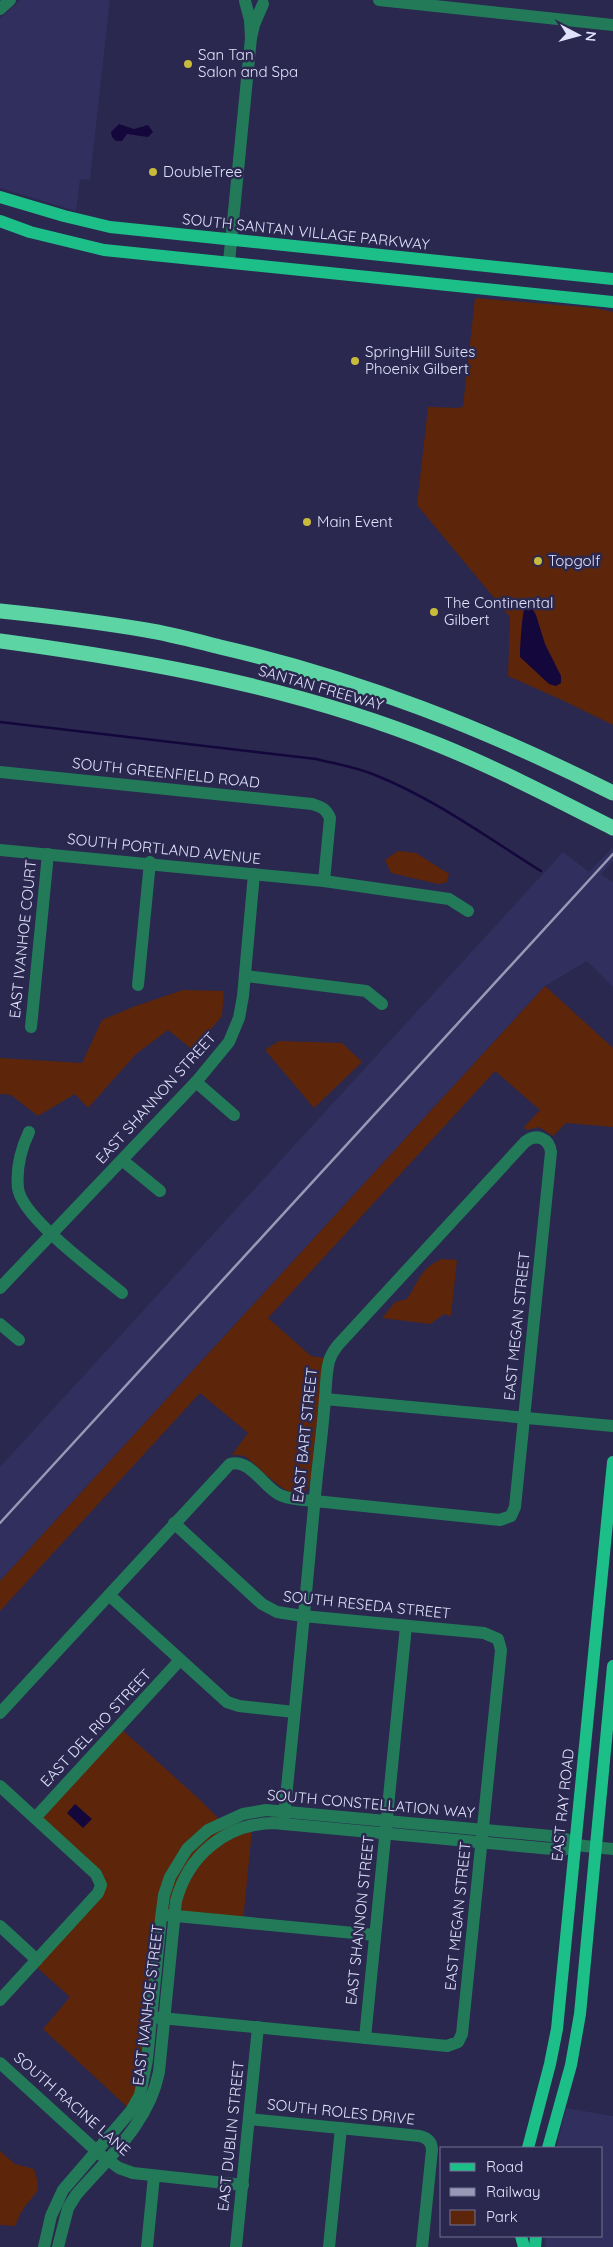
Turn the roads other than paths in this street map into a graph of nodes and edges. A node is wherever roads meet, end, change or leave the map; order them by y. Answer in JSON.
{"nodes":[{"id":1,"x":10,"y":0,"type":"edge"},
{"id":2,"x":378,"y":0,"type":"edge"},
{"id":3,"x":245,"y":1,"type":"edge"},
{"id":4,"x":266,"y":2,"type":"edge"},
{"id":5,"x":0,"y":10,"type":"edge"},
{"id":6,"x":613,"y":24,"type":"edge"},
{"id":7,"x":251,"y":38,"type":"junction"},
{"id":8,"x":0,"y":197,"type":"edge"},
{"id":9,"x":0,"y":221,"type":"edge"},
{"id":10,"x":230,"y":241,"type":"junction"},
{"id":11,"x":228,"y":262,"type":"junction"},
{"id":12,"x":485,"y":266,"type":"junction"},
{"id":13,"x":613,"y":279,"type":"edge"},
{"id":14,"x":482,"y":289,"type":"junction"},
{"id":15,"x":613,"y":302,"type":"edge"},
{"id":16,"x":0,"y":611,"type":"edge"},
{"id":17,"x":0,"y":641,"type":"edge"},
{"id":18,"x":0,"y":772,"type":"edge"},
{"id":19,"x":613,"y":793,"type":"edge"},
{"id":20,"x":613,"y":828,"type":"edge"},
{"id":21,"x":0,"y":850,"type":"edge"},
{"id":22,"x":48,"y":854,"type":"junction"},
{"id":23,"x":150,"y":862,"type":"junction"},
{"id":24,"x":254,"y":874,"type":"junction"},
{"id":25,"x":324,"y":881,"type":"junction"},
{"id":26,"x":468,"y":911,"type":"dead end"},
{"id":27,"x":246,"y":976,"type":"junction"},
{"id":28,"x":138,"y":985,"type":"dead end"},
{"id":29,"x":382,"y":1004,"type":"dead end"},
{"id":30,"x":31,"y":1027,"type":"dead end"},
{"id":31,"x":196,"y":1082,"type":"junction"},
{"id":32,"x":234,"y":1115,"type":"dead end"},
{"id":33,"x":29,"y":1132,"type":"dead end"},
{"id":34,"x":542,"y":1138,"type":"joint"},
{"id":35,"x":122,"y":1160,"type":"junction"},
{"id":36,"x":160,"y":1191,"type":"dead end"},
{"id":37,"x":52,"y":1234,"type":"junction"},
{"id":38,"x":0,"y":1288,"type":"edge"},
{"id":39,"x":122,"y":1293,"type":"dead end"},
{"id":40,"x":0,"y":1324,"type":"edge"},
{"id":41,"x":19,"y":1340,"type":"dead end"},
{"id":42,"x":325,"y":1398,"type":"junction"},
{"id":43,"x":524,"y":1418,"type":"junction"},
{"id":44,"x":613,"y":1426,"type":"edge"},
{"id":45,"x":613,"y":1462,"type":"edge"},
{"id":46,"x":315,"y":1501,"type":"junction"},
{"id":47,"x":174,"y":1523,"type":"junction"},
{"id":48,"x":109,"y":1595,"type":"junction"},
{"id":49,"x":303,"y":1616,"type":"junction"},
{"id":50,"x":406,"y":1626,"type":"junction"},
{"id":51,"x":498,"y":1639,"type":"joint"},
{"id":52,"x":180,"y":1660,"type":"junction"},
{"id":53,"x":613,"y":1666,"type":"edge"},
{"id":54,"x":294,"y":1712,"type":"junction"},
{"id":55,"x":0,"y":1713,"type":"edge"},
{"id":56,"x":0,"y":1786,"type":"edge"},
{"id":57,"x":284,"y":1817,"type":"junction"},
{"id":58,"x":35,"y":1818,"type":"junction"},
{"id":59,"x":386,"y":1821,"type":"junction"},
{"id":60,"x":385,"y":1835,"type":"junction"},
{"id":61,"x":482,"y":1837,"type":"junction"},
{"id":62,"x":586,"y":1846,"type":"junction"},
{"id":63,"x":613,"y":1848,"type":"edge"},
{"id":64,"x":161,"y":1916,"type":"junction"},
{"id":65,"x":174,"y":1916,"type":"junction"},
{"id":66,"x":0,"y":1926,"type":"edge"},
{"id":67,"x":375,"y":1936,"type":"junction"},
{"id":68,"x":37,"y":1960,"type":"junction"},
{"id":69,"x":0,"y":2000,"type":"edge"},
{"id":70,"x":151,"y":2017,"type":"junction"},
{"id":71,"x":165,"y":2018,"type":"junction"},
{"id":72,"x":258,"y":2027,"type":"junction"},
{"id":73,"x":365,"y":2038,"type":"junction"},
{"id":74,"x":0,"y":2063,"type":"edge"},
{"id":75,"x":249,"y":2119,"type":"junction"},
{"id":76,"x":341,"y":2128,"type":"junction"},
{"id":77,"x":528,"y":2147,"type":"edge"},
{"id":78,"x":548,"y":2147,"type":"edge"},
{"id":79,"x":102,"y":2156,"type":"junction"},
{"id":80,"x":154,"y":2176,"type":"junction"},
{"id":81,"x":242,"y":2184,"type":"junction"},
{"id":82,"x":44,"y":2247,"type":"edge"},
{"id":83,"x":58,"y":2247,"type":"edge"},
{"id":84,"x":147,"y":2247,"type":"edge"},
{"id":85,"x":236,"y":2247,"type":"edge"},
{"id":86,"x":329,"y":2247,"type":"edge"},
{"id":87,"x":422,"y":2247,"type":"edge"}],
"edges":[{"from":1,"to":5,"type":"street"},
{"from":2,"to":6,"type":"street"},
{"from":3,"to":4,"type":"street"},
{"from":3,"to":7,"type":"street"},
{"from":4,"to":7,"type":"street"},
{"from":7,"to":10,"type":"street"},
{"from":8,"to":10,"type":"main road","name":"SOUTH SANTAN VILLAGE PARKWAY"},
{"from":9,"to":11,"type":"main road"},
{"from":10,"to":11,"type":"street"},
{"from":10,"to":12,"type":"main road","name":"SOUTH SANTAN VILLAGE PARKWAY"},
{"from":11,"to":14,"type":"main road"},
{"from":12,"to":13,"type":"main road","name":"SOUTH SANTAN VILLAGE PARKWAY"},
{"from":12,"to":14,"type":"main road"},
{"from":14,"to":15,"type":"main road"},
{"from":16,"to":19,"type":"highway","name":"SANTAN FREEWAY"},
{"from":17,"to":20,"type":"highway","name":"SANTAN FREEWAY"},
{"from":18,"to":25,"type":"street","name":"SOUTH GREENFIELD ROAD"},
{"from":21,"to":22,"type":"street","name":"SOUTH PORTLAND AVENUE"},
{"from":22,"to":23,"type":"street","name":"SOUTH PORTLAND AVENUE"},
{"from":22,"to":30,"type":"street","name":"EAST IVANHOE COURT"},
{"from":23,"to":24,"type":"street","name":"SOUTH PORTLAND AVENUE"},
{"from":23,"to":28,"type":"street"},
{"from":24,"to":25,"type":"street","name":"SOUTH PORTLAND AVENUE"},
{"from":24,"to":27,"type":"street","name":"EAST SHANNON STREET"},
{"from":25,"to":26,"type":"street","name":"SOUTH PORTLAND AVENUE"},
{"from":27,"to":29,"type":"street"},
{"from":27,"to":31,"type":"street","name":"EAST SHANNON STREET"},
{"from":31,"to":32,"type":"street"},
{"from":31,"to":35,"type":"street","name":"EAST SHANNON STREET"},
{"from":33,"to":37,"type":"street"},
{"from":34,"to":42,"type":"street","name":"EAST BART STREET"},
{"from":34,"to":43,"type":"street","name":"EAST MEGAN STREET"},
{"from":35,"to":36,"type":"street"},
{"from":35,"to":37,"type":"street","name":"EAST SHANNON STREET"},
{"from":37,"to":38,"type":"street","name":"EAST SHANNON STREET"},
{"from":37,"to":39,"type":"street"},
{"from":40,"to":41,"type":"street"},
{"from":42,"to":43,"type":"street"},
{"from":42,"to":46,"type":"street","name":"EAST BART STREET"},
{"from":43,"to":44,"type":"street"},
{"from":43,"to":46,"type":"street","name":"EAST MEGAN STREET"},
{"from":45,"to":62,"type":"main road","name":"EAST RAY ROAD"},
{"from":46,"to":47,"type":"street"},
{"from":46,"to":49,"type":"street","name":"EAST BART STREET"},
{"from":47,"to":48,"type":"street"},
{"from":47,"to":49,"type":"street","name":"SOUTH RESEDA STREET"},
{"from":48,"to":52,"type":"street"},
{"from":48,"to":55,"type":"street"},
{"from":49,"to":50,"type":"street","name":"SOUTH RESEDA STREET"},
{"from":49,"to":54,"type":"street","name":"EAST BART STREET"},
{"from":50,"to":51,"type":"street","name":"SOUTH RESEDA STREET"},
{"from":50,"to":59,"type":"street","name":"EAST SHANNON STREET"},
{"from":51,"to":61,"type":"street","name":"EAST MEGAN STREET"},
{"from":52,"to":54,"type":"street"},
{"from":52,"to":58,"type":"street","name":"EAST DEL RIO STREET"},
{"from":53,"to":62,"type":"main road","name":"EAST RAY ROAD"},
{"from":54,"to":57,"type":"street","name":"EAST BART STREET"},
{"from":56,"to":58,"type":"street"},
{"from":57,"to":59,"type":"street","name":"SOUTH CONSTELLATION WAY"},
{"from":57,"to":60,"type":"street","name":"SOUTH CONSTELLATION WAY"},
{"from":57,"to":64,"type":"street","name":"SOUTH CONSTELLATION WAY"},
{"from":57,"to":65,"type":"street","name":"SOUTH CONSTELLATION WAY"},
{"from":58,"to":68,"type":"street"},
{"from":59,"to":60,"type":"street","name":"EAST SHANNON STREET"},
{"from":59,"to":61,"type":"street","name":"SOUTH CONSTELLATION WAY"},
{"from":60,"to":61,"type":"street","name":"SOUTH CONSTELLATION WAY"},
{"from":60,"to":67,"type":"street","name":"EAST SHANNON STREET"},
{"from":61,"to":62,"type":"street","name":"SOUTH CONSTELLATION WAY"},
{"from":61,"to":73,"type":"street","name":"EAST MEGAN STREET"},
{"from":62,"to":63,"type":"street","name":"SOUTH CONSTELLATION WAY"},
{"from":62,"to":77,"type":"main road","name":"EAST RAY ROAD"},
{"from":62,"to":78,"type":"main road","name":"EAST RAY ROAD"},
{"from":64,"to":65,"type":"street"},
{"from":64,"to":70,"type":"street","name":"EAST IVANHOE STREET"},
{"from":65,"to":67,"type":"street"},
{"from":65,"to":71,"type":"street","name":"EAST IVANHOE STREET"},
{"from":66,"to":68,"type":"street"},
{"from":67,"to":73,"type":"street","name":"EAST SHANNON STREET"},
{"from":68,"to":69,"type":"street"},
{"from":70,"to":71,"type":"street"},
{"from":70,"to":79,"type":"street","name":"EAST IVANHOE STREET"},
{"from":71,"to":72,"type":"street"},
{"from":71,"to":79,"type":"street","name":"EAST IVANHOE STREET"},
{"from":72,"to":73,"type":"street"},
{"from":72,"to":75,"type":"street","name":"EAST DUBLIN STREET"},
{"from":74,"to":79,"type":"street","name":"SOUTH RACINE LANE"},
{"from":75,"to":76,"type":"street","name":"SOUTH ROLES DRIVE"},
{"from":75,"to":81,"type":"street","name":"EAST DUBLIN STREET"},
{"from":76,"to":86,"type":"street"},
{"from":76,"to":87,"type":"street","name":"SOUTH ROLES DRIVE"},
{"from":79,"to":80,"type":"street","name":"SOUTH RACINE LANE"},
{"from":79,"to":82,"type":"street","name":"EAST IVANHOE STREET"},
{"from":79,"to":83,"type":"street","name":"EAST IVANHOE STREET"},
{"from":80,"to":81,"type":"street","name":"SOUTH RACINE LANE"},
{"from":80,"to":84,"type":"street"},
{"from":81,"to":85,"type":"street","name":"EAST DUBLIN STREET"}]}
